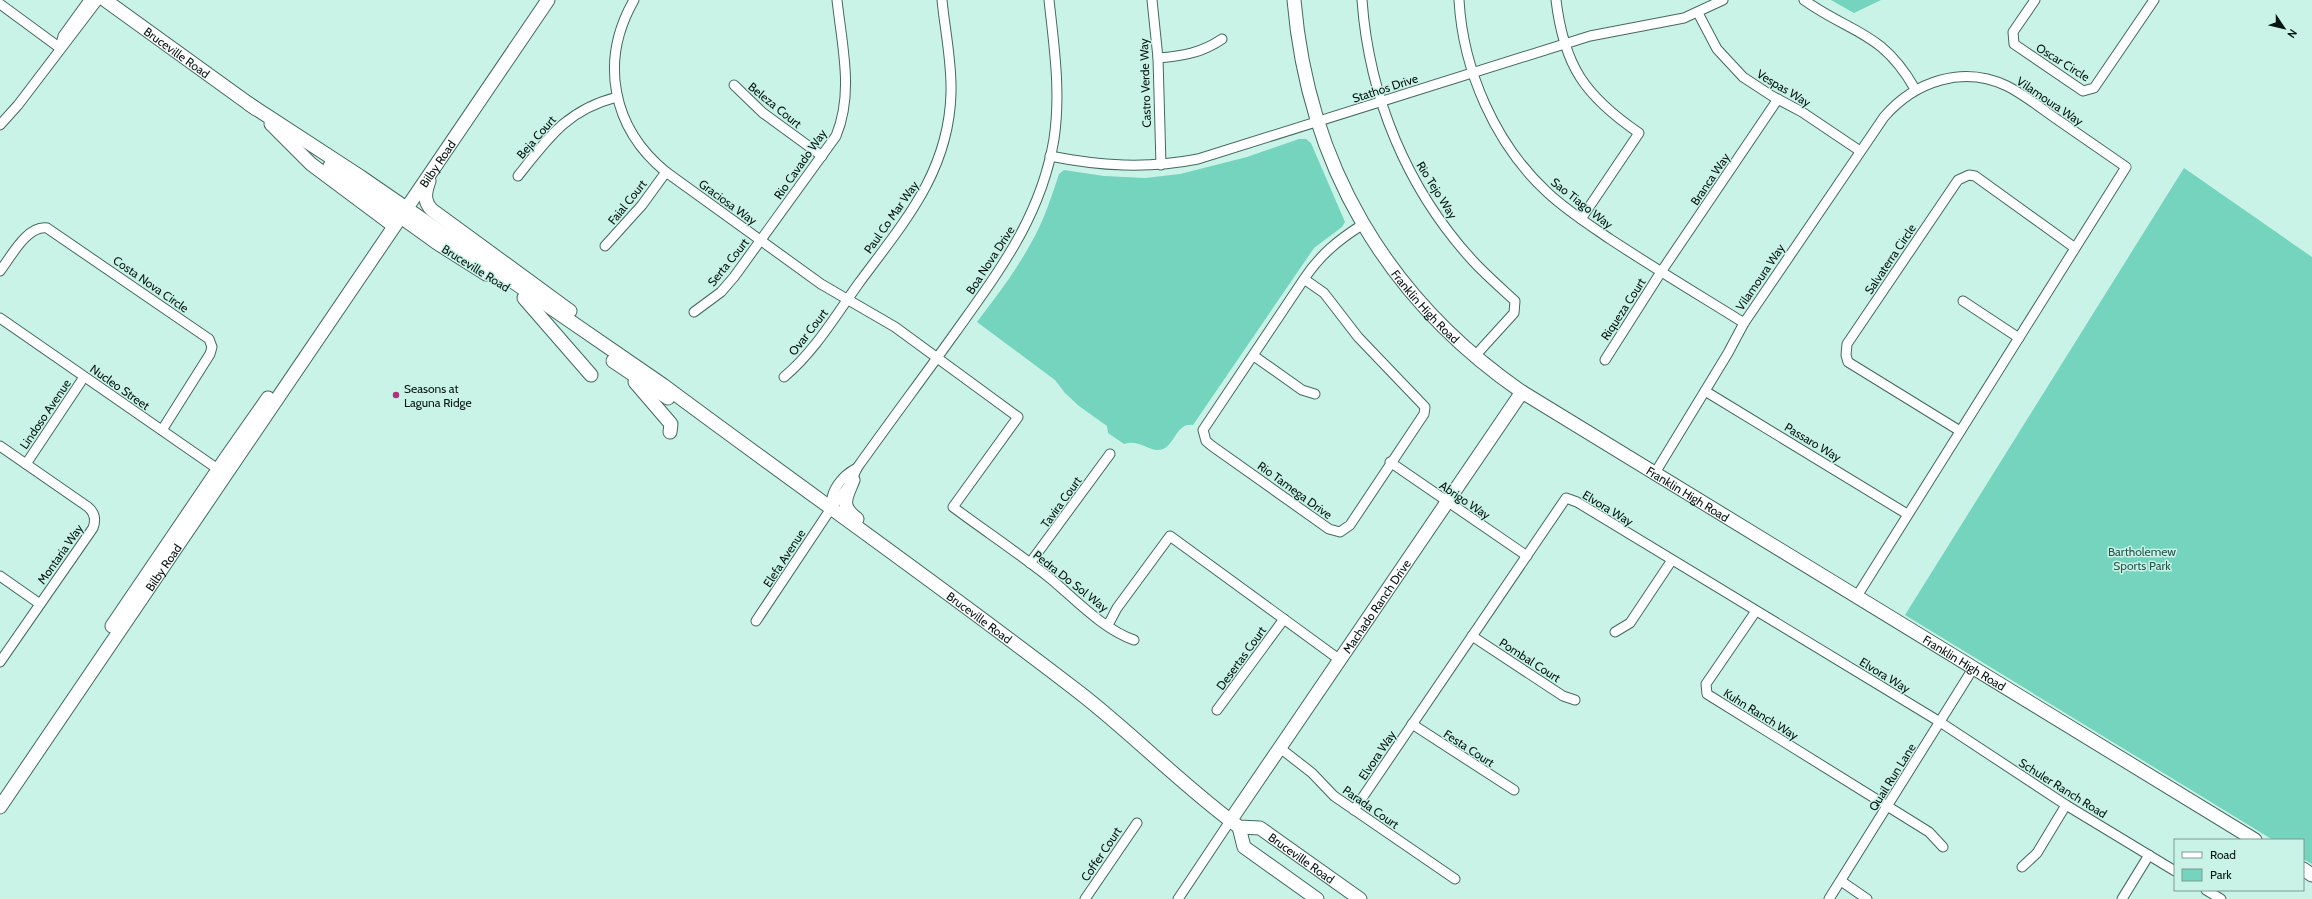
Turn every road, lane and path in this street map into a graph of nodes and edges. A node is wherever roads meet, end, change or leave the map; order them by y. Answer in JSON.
{"nodes":[{"id":1,"x":89,"y":0,"type":"edge"},
{"id":2,"x":98,"y":0,"type":"edge"},
{"id":3,"x":105,"y":0,"type":"edge"},
{"id":4,"x":548,"y":0,"type":"edge"},
{"id":5,"x":634,"y":0,"type":"edge"},
{"id":6,"x":837,"y":0,"type":"edge"},
{"id":7,"x":942,"y":0,"type":"edge"},
{"id":8,"x":1049,"y":0,"type":"edge"},
{"id":9,"x":1152,"y":0,"type":"edge"},
{"id":10,"x":1294,"y":0,"type":"edge"},
{"id":11,"x":1362,"y":0,"type":"edge"},
{"id":12,"x":1459,"y":0,"type":"edge"},
{"id":13,"x":1556,"y":0,"type":"edge"},
{"id":14,"x":1723,"y":0,"type":"edge"},
{"id":15,"x":1804,"y":0,"type":"edge"},
{"id":16,"x":2035,"y":0,"type":"edge"},
{"id":17,"x":2154,"y":0,"type":"edge"},
{"id":18,"x":0,"y":4,"type":"edge"},
{"id":19,"x":1698,"y":13,"type":"junction"},
{"id":20,"x":1222,"y":38,"type":"dead end"},
{"id":21,"x":1565,"y":44,"type":"junction"},
{"id":22,"x":60,"y":48,"type":"junction"},
{"id":23,"x":1158,"y":58,"type":"junction"},
{"id":24,"x":1473,"y":73,"type":"junction"},
{"id":25,"x":734,"y":85,"type":"dead end"},
{"id":26,"x":1915,"y":89,"type":"junction"},
{"id":27,"x":617,"y":97,"type":"junction"},
{"id":28,"x":1778,"y":100,"type":"junction"},
{"id":29,"x":1381,"y":102,"type":"junction"},
{"id":30,"x":249,"y":104,"type":"junction"},
{"id":31,"x":1317,"y":123,"type":"junction"},
{"id":32,"x":0,"y":125,"type":"edge"},
{"id":33,"x":1860,"y":151,"type":"junction"},
{"id":34,"x":822,"y":156,"type":"junction"},
{"id":35,"x":1050,"y":156,"type":"junction"},
{"id":36,"x":1161,"y":165,"type":"junction"},
{"id":37,"x":435,"y":166,"type":"junction"},
{"id":38,"x":666,"y":172,"type":"junction"},
{"id":39,"x":518,"y":176,"type":"dead end"},
{"id":40,"x":400,"y":217,"type":"junction"},
{"id":41,"x":1581,"y":219,"type":"junction"},
{"id":42,"x":1362,"y":225,"type":"junction"},
{"id":43,"x":761,"y":241,"type":"junction"},
{"id":44,"x":605,"y":246,"type":"dead end"},
{"id":45,"x":2075,"y":248,"type":"junction"},
{"id":46,"x":0,"y":271,"type":"edge"},
{"id":47,"x":1661,"y":272,"type":"junction"},
{"id":48,"x":1304,"y":279,"type":"junction"},
{"id":49,"x":524,"y":298,"type":"junction"},
{"id":50,"x":847,"y":299,"type":"junction"},
{"id":51,"x":1962,"y":301,"type":"dead end"},
{"id":52,"x":694,"y":312,"type":"dead end"},
{"id":53,"x":0,"y":318,"type":"edge"},
{"id":54,"x":1744,"y":322,"type":"junction"},
{"id":55,"x":2018,"y":338,"type":"junction"},
{"id":56,"x":610,"y":348,"type":"junction"},
{"id":57,"x":1254,"y":356,"type":"junction"},
{"id":58,"x":1474,"y":357,"type":"junction"},
{"id":59,"x":937,"y":358,"type":"junction"},
{"id":60,"x":1605,"y":360,"type":"dead end"},
{"id":61,"x":624,"y":369,"type":"junction"},
{"id":62,"x":591,"y":374,"type":"dead end"},
{"id":63,"x":84,"y":377,"type":"junction"},
{"id":64,"x":784,"y":377,"type":"dead end"},
{"id":65,"x":1705,"y":391,"type":"junction"},
{"id":66,"x":1522,"y":392,"type":"junction"},
{"id":67,"x":1314,"y":394,"type":"dead end"},
{"id":68,"x":710,"y":421,"type":"junction"},
{"id":69,"x":162,"y":430,"type":"junction"},
{"id":70,"x":1960,"y":431,"type":"junction"},
{"id":71,"x":670,"y":432,"type":"dead end"},
{"id":72,"x":0,"y":446,"type":"edge"},
{"id":73,"x":1110,"y":454,"type":"dead end"},
{"id":74,"x":1390,"y":462,"type":"junction"},
{"id":75,"x":26,"y":464,"type":"junction"},
{"id":76,"x":222,"y":472,"type":"junction"},
{"id":77,"x":1655,"y":473,"type":"junction"},
{"id":78,"x":855,"y":474,"type":"junction"},
{"id":79,"x":1446,"y":502,"type":"junction"},
{"id":80,"x":832,"y":507,"type":"junction"},
{"id":81,"x":1907,"y":514,"type":"junction"},
{"id":82,"x":863,"y":531,"type":"junction"},
{"id":83,"x":1527,"y":556,"type":"junction"},
{"id":84,"x":1672,"y":560,"type":"junction"},
{"id":85,"x":1030,"y":564,"type":"junction"},
{"id":86,"x":0,"y":576,"type":"edge"},
{"id":87,"x":1857,"y":596,"type":"junction"},
{"id":88,"x":40,"y":604,"type":"junction"},
{"id":89,"x":1756,"y":611,"type":"junction"},
{"id":90,"x":1284,"y":619,"type":"junction"},
{"id":91,"x":756,"y":621,"type":"dead end"},
{"id":92,"x":1108,"y":625,"type":"junction"},
{"id":93,"x":1615,"y":632,"type":"dead end"},
{"id":94,"x":1472,"y":636,"type":"junction"},
{"id":95,"x":1134,"y":640,"type":"dead end"},
{"id":96,"x":1340,"y":660,"type":"junction"},
{"id":97,"x":0,"y":662,"type":"edge"},
{"id":98,"x":1974,"y":667,"type":"junction"},
{"id":99,"x":1575,"y":700,"type":"dead end"},
{"id":100,"x":1217,"y":710,"type":"dead end"},
{"id":101,"x":1940,"y":722,"type":"junction"},
{"id":102,"x":1412,"y":724,"type":"junction"},
{"id":103,"x":1280,"y":748,"type":"junction"},
{"id":104,"x":1514,"y":790,"type":"dead end"},
{"id":105,"x":0,"y":792,"type":"edge"},
{"id":106,"x":2066,"y":805,"type":"junction"},
{"id":107,"x":1887,"y":806,"type":"junction"},
{"id":108,"x":0,"y":807,"type":"edge"},
{"id":109,"x":1354,"y":810,"type":"junction"},
{"id":110,"x":1137,"y":823,"type":"dead end"},
{"id":111,"x":1235,"y":824,"type":"junction"},
{"id":112,"x":2253,"y":839,"type":"edge"},
{"id":113,"x":1943,"y":846,"type":"dead end"},
{"id":114,"x":2149,"y":855,"type":"junction"},
{"id":115,"x":2022,"y":867,"type":"dead end"},
{"id":116,"x":2174,"y":870,"type":"edge"},
{"id":117,"x":1455,"y":879,"type":"dead end"},
{"id":118,"x":1841,"y":881,"type":"junction"},
{"id":119,"x":2208,"y":891,"type":"edge"},
{"id":120,"x":1085,"y":899,"type":"edge"},
{"id":121,"x":1178,"y":899,"type":"edge"},
{"id":122,"x":1317,"y":899,"type":"edge"},
{"id":123,"x":1360,"y":899,"type":"edge"},
{"id":124,"x":1829,"y":899,"type":"edge"},
{"id":125,"x":1867,"y":899,"type":"edge"},
{"id":126,"x":2122,"y":899,"type":"edge"},
{"id":127,"x":2221,"y":899,"type":"edge"}],
"edges":[{"from":1,"to":22,"type":"street"},
{"from":2,"to":22,"type":"street"},
{"from":3,"to":30,"type":"main road","name":"Bruceville Road"},
{"from":4,"to":37,"type":"main road","name":"Bilby Road"},
{"from":5,"to":27,"type":"street","name":"Graciosa Way"},
{"from":6,"to":34,"type":"street","name":"Rio Cavado Way"},
{"from":7,"to":50,"type":"street","name":"Paul Co Mar Way"},
{"from":8,"to":35,"type":"street","name":"Boa Nova Drive"},
{"from":9,"to":23,"type":"street","name":"Castro Verde Way"},
{"from":10,"to":31,"type":"main road","name":"Franklin High Road"},
{"from":11,"to":29,"type":"street","name":"Rio Tejo Way"},
{"from":12,"to":24,"type":"street","name":"Sao Tiago Way"},
{"from":13,"to":21,"type":"street"},
{"from":14,"to":19,"type":"street","name":"Stathos Drive"},
{"from":15,"to":26,"type":"street"},
{"from":16,"to":17,"type":"street","name":"Oscar Circle"},
{"from":18,"to":22,"type":"street"},
{"from":19,"to":21,"type":"street","name":"Stathos Drive"},
{"from":19,"to":28,"type":"street","name":"Vespas Way"},
{"from":20,"to":23,"type":"street"},
{"from":21,"to":24,"type":"street","name":"Stathos Drive"},
{"from":21,"to":41,"type":"street"},
{"from":22,"to":32,"type":"street"},
{"from":23,"to":36,"type":"street","name":"Castro Verde Way"},
{"from":24,"to":29,"type":"street","name":"Stathos Drive"},
{"from":24,"to":41,"type":"street","name":"Sao Tiago Way"},
{"from":25,"to":34,"type":"street","name":"Beleza Court"},
{"from":26,"to":33,"type":"street","name":"Vilamoura Way"},
{"from":26,"to":45,"type":"street","name":"Vilamoura Way"},
{"from":27,"to":38,"type":"street","name":"Graciosa Way"},
{"from":27,"to":39,"type":"street","name":"Beja Court"},
{"from":28,"to":33,"type":"street","name":"Vespas Way"},
{"from":28,"to":47,"type":"street","name":"Branca Way"},
{"from":29,"to":31,"type":"street","name":"Stathos Drive"},
{"from":29,"to":58,"type":"street","name":"Rio Tejo Way"},
{"from":30,"to":40,"type":"main road","name":"Bruceville Road"},
{"from":30,"to":40,"type":"main road","name":"Bruceville Road"},
{"from":31,"to":36,"type":"street","name":"Stathos Drive"},
{"from":31,"to":42,"type":"main road","name":"Franklin High Road"},
{"from":33,"to":54,"type":"street","name":"Vilamoura Way"},
{"from":34,"to":43,"type":"street","name":"Rio Cavado Way"},
{"from":35,"to":36,"type":"street","name":"Stathos Drive"},
{"from":35,"to":59,"type":"street","name":"Boa Nova Drive"},
{"from":37,"to":40,"type":"main road","name":"Bilby Road"},
{"from":37,"to":56,"type":"main road"},
{"from":38,"to":43,"type":"street","name":"Graciosa Way"},
{"from":38,"to":44,"type":"street","name":"Faial Court"},
{"from":40,"to":49,"type":"main road","name":"Bruceville Road"},
{"from":40,"to":56,"type":"main road","name":"Bruceville Road"},
{"from":40,"to":76,"type":"main road","name":"Bilby Road"},
{"from":41,"to":47,"type":"street","name":"Sao Tiago Way"},
{"from":42,"to":48,"type":"street","name":"Rio Tamega Drive"},
{"from":42,"to":58,"type":"main road","name":"Franklin High Road"},
{"from":43,"to":50,"type":"street","name":"Graciosa Way"},
{"from":43,"to":52,"type":"street","name":"Serta Court"},
{"from":45,"to":55,"type":"street","name":"Vilamoura Way"},
{"from":45,"to":70,"type":"street","name":"Salvaterra Circle"},
{"from":46,"to":69,"type":"street","name":"Costa Nova Circle"},
{"from":47,"to":54,"type":"street","name":"Sao Tiago Way"},
{"from":47,"to":60,"type":"street","name":"Riqueza Court"},
{"from":48,"to":57,"type":"street","name":"Rio Tamega Drive"},
{"from":48,"to":74,"type":"street","name":"Rio Tamega Drive"},
{"from":49,"to":61,"type":"main road","name":"Bruceville Road"},
{"from":49,"to":62,"type":"main road"},
{"from":50,"to":59,"type":"street","name":"Graciosa Way"},
{"from":50,"to":64,"type":"street","name":"Ovar Court"},
{"from":51,"to":55,"type":"street"},
{"from":53,"to":63,"type":"street","name":"Nucleo Street"},
{"from":54,"to":65,"type":"street","name":"Vilamoura Way"},
{"from":55,"to":70,"type":"street","name":"Vilamoura Way"},
{"from":56,"to":68,"type":"main road","name":"Bruceville Road"},
{"from":57,"to":67,"type":"street"},
{"from":57,"to":74,"type":"street","name":"Rio Tamega Drive"},
{"from":58,"to":66,"type":"main road","name":"Franklin High Road"},
{"from":59,"to":78,"type":"street","name":"Elefa Avenue"},
{"from":59,"to":85,"type":"street","name":"Pedra Do Sol Way"},
{"from":61,"to":68,"type":"main road","name":"Bruceville Road"},
{"from":61,"to":71,"type":"main road"},
{"from":63,"to":69,"type":"street","name":"Nucleo Street"},
{"from":63,"to":75,"type":"street","name":"Lindoso Avenue"},
{"from":65,"to":77,"type":"street","name":"Vilamoura Way"},
{"from":65,"to":81,"type":"street","name":"Passaro Way"},
{"from":66,"to":77,"type":"main road","name":"Franklin High Road"},
{"from":66,"to":79,"type":"main road","name":"Machado Ranch Drive"},
{"from":68,"to":80,"type":"main road","name":"Bruceville Road"},
{"from":69,"to":76,"type":"street","name":"Nucleo Street"},
{"from":70,"to":81,"type":"street","name":"Vilamoura Way"},
{"from":72,"to":75,"type":"street","name":"Montaria Way"},
{"from":73,"to":85,"type":"street","name":"Tavira Court"},
{"from":74,"to":79,"type":"street","name":"Abrigo Way"},
{"from":75,"to":88,"type":"street","name":"Montaria Way"},
{"from":76,"to":105,"type":"main road","name":"Bilby Road"},
{"from":76,"to":108,"type":"main road","name":"Bilby Road"},
{"from":77,"to":87,"type":"main road","name":"Franklin High Road"},
{"from":78,"to":80,"type":"street","name":"Elefa Avenue"},
{"from":78,"to":82,"type":"main road"},
{"from":79,"to":83,"type":"street","name":"Abrigo Way"},
{"from":79,"to":96,"type":"main road","name":"Machado Ranch Drive"},
{"from":80,"to":82,"type":"main road","name":"Bruceville Road"},
{"from":80,"to":91,"type":"street","name":"Elefa Avenue"},
{"from":81,"to":87,"type":"street","name":"Vilamoura Way"},
{"from":82,"to":111,"type":"main road","name":"Bruceville Road"},
{"from":83,"to":84,"type":"street","name":"Elvora Way"},
{"from":83,"to":94,"type":"street","name":"Elvora Way"},
{"from":84,"to":89,"type":"street","name":"Elvora Way"},
{"from":84,"to":93,"type":"street"},
{"from":85,"to":92,"type":"street","name":"Pedra Do Sol Way"},
{"from":86,"to":88,"type":"street"},
{"from":87,"to":98,"type":"main road","name":"Franklin High Road"},
{"from":88,"to":97,"type":"street","name":"Montaria Way"},
{"from":89,"to":101,"type":"street","name":"Elvora Way"},
{"from":89,"to":107,"type":"street","name":"Kuhn Ranch Way"},
{"from":90,"to":92,"type":"street","name":"Pedra Do Sol Way"},
{"from":90,"to":96,"type":"street","name":"Pedra Do Sol Way"},
{"from":90,"to":100,"type":"street","name":"Desertas Court"},
{"from":92,"to":95,"type":"street"},
{"from":94,"to":99,"type":"street","name":"Pombal Court"},
{"from":94,"to":102,"type":"street","name":"Elvora Way"},
{"from":96,"to":103,"type":"main road","name":"Machado Ranch Drive"},
{"from":98,"to":101,"type":"street","name":"Quail Run Lane"},
{"from":98,"to":112,"type":"main road","name":"Franklin High Road"},
{"from":101,"to":106,"type":"street","name":"Schuler Ranch Road"},
{"from":101,"to":107,"type":"street","name":"Quail Run Lane"},
{"from":102,"to":104,"type":"street","name":"Festa Court"},
{"from":102,"to":109,"type":"street","name":"Elvora Way"},
{"from":103,"to":109,"type":"street","name":"Parada Court"},
{"from":103,"to":111,"type":"main road","name":"Machado Ranch Drive"},
{"from":106,"to":114,"type":"street","name":"Schuler Ranch Road"},
{"from":106,"to":115,"type":"street"},
{"from":107,"to":113,"type":"street"},
{"from":107,"to":118,"type":"street","name":"Quail Run Lane"},
{"from":109,"to":117,"type":"street","name":"Parada Court"},
{"from":110,"to":120,"type":"street","name":"Coffer Court"},
{"from":111,"to":121,"type":"street"},
{"from":111,"to":122,"type":"main road","name":"Bruceville Road"},
{"from":111,"to":123,"type":"main road","name":"Bruceville Road"},
{"from":114,"to":116,"type":"street","name":"Schuler Ranch Road"},
{"from":114,"to":126,"type":"street"},
{"from":118,"to":124,"type":"street","name":"Quail Run Lane"},
{"from":118,"to":125,"type":"street"},
{"from":119,"to":127,"type":"street"}]}
